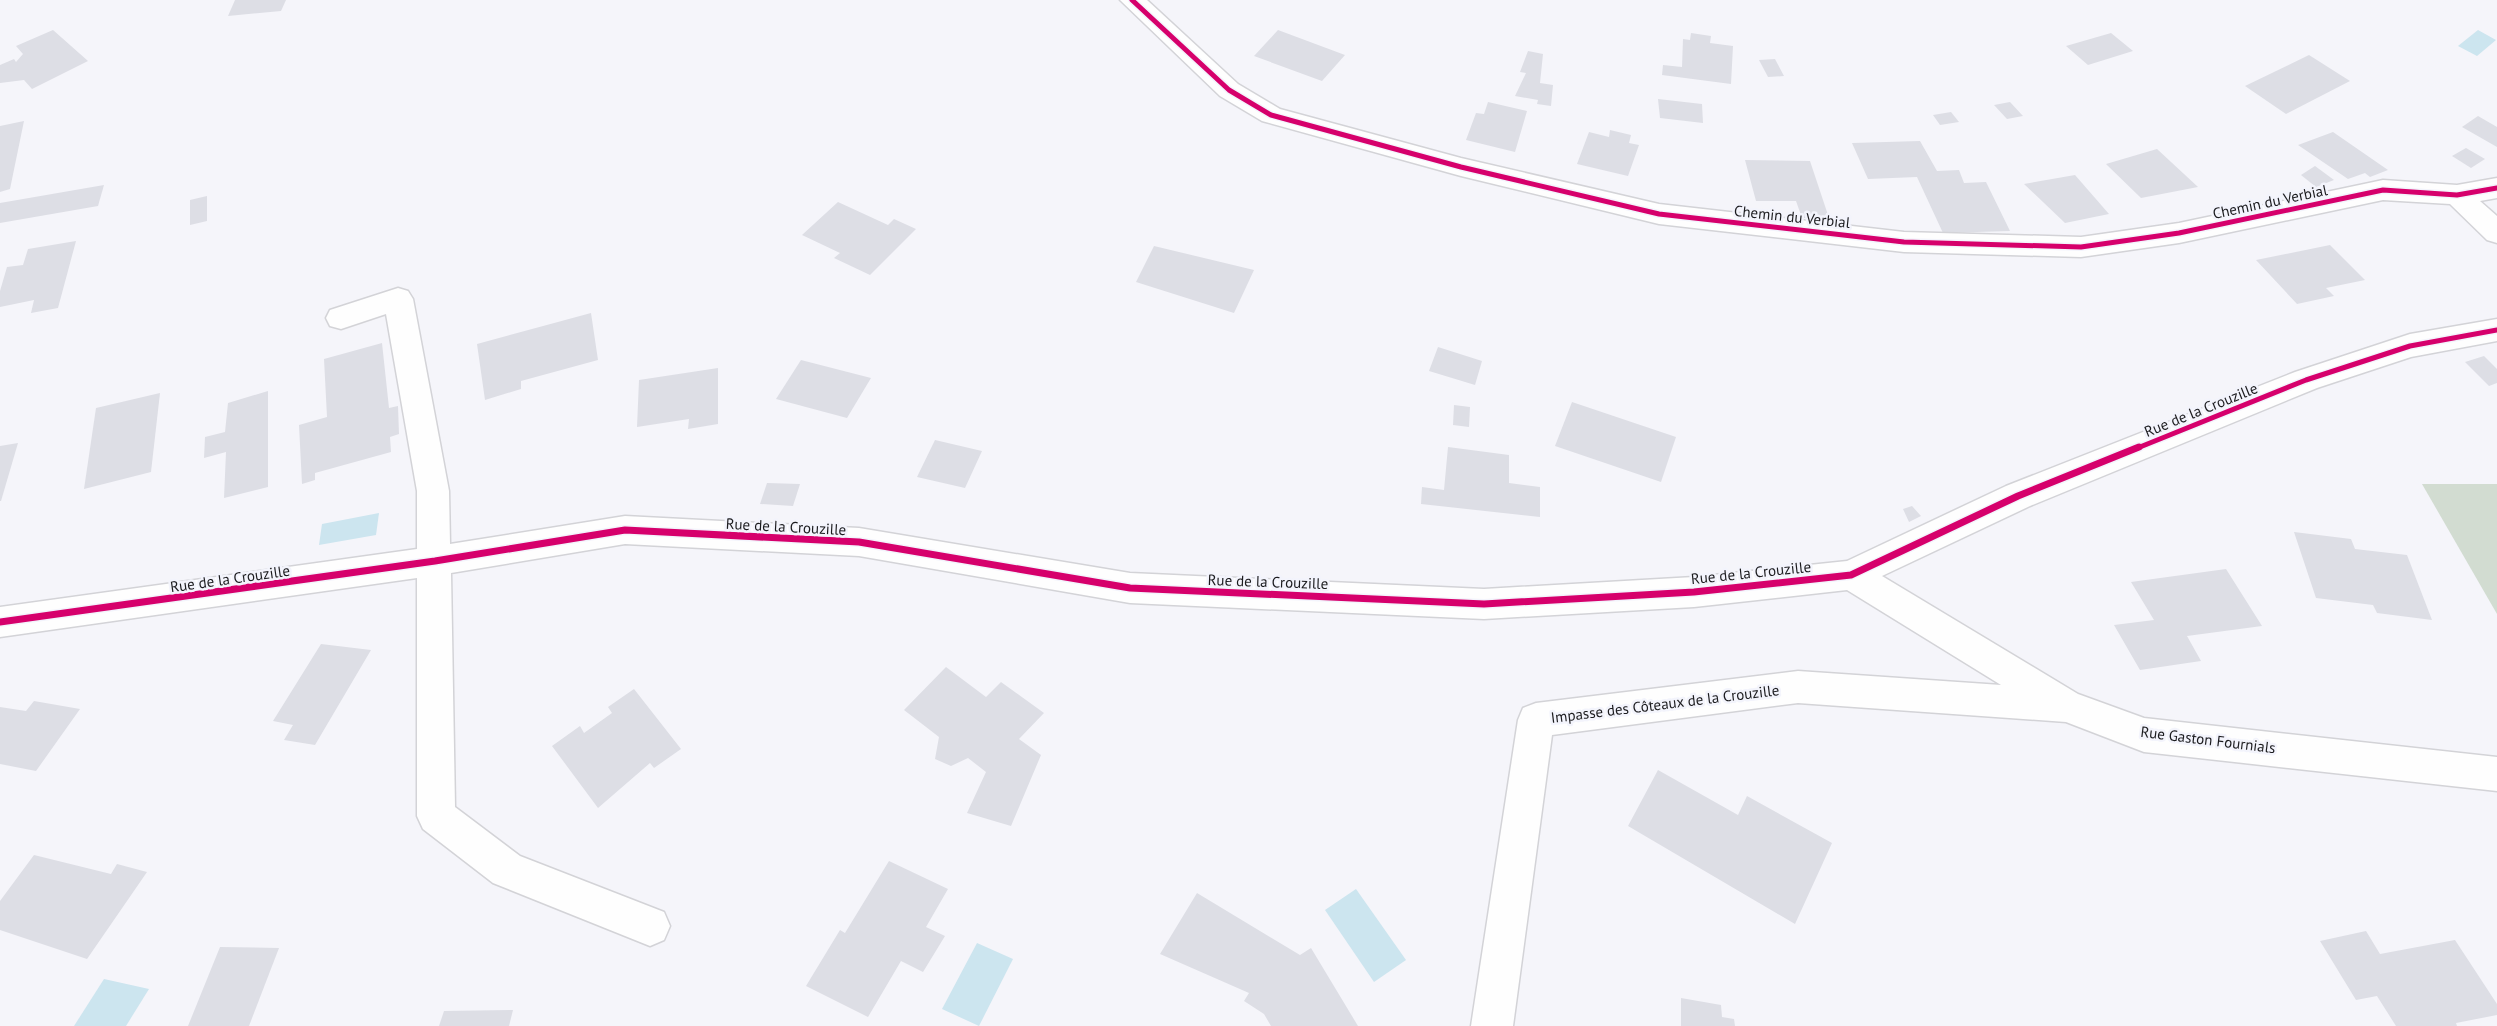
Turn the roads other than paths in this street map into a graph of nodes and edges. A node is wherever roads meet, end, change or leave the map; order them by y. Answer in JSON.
{"nodes":[{"id":1,"x":1132,"y":0,"type":"edge"},
{"id":2,"x":2497,"y":188,"type":"edge"},
{"id":3,"x":2457,"y":195,"type":"junction"},
{"id":4,"x":2497,"y":233,"type":"edge"},
{"id":5,"x":340,"y":318,"type":"dead end"},
{"id":6,"x":2497,"y":330,"type":"edge"},
{"id":7,"x":435,"y":561,"type":"junction"},
{"id":8,"x":1851,"y":575,"type":"junction"},
{"id":9,"x":0,"y":622,"type":"edge"},
{"id":10,"x":2066,"y":706,"type":"junction"},
{"id":11,"x":2497,"y":774,"type":"edge"},
{"id":12,"x":650,"y":926,"type":"dead end"},
{"id":13,"x":1492,"y":1026,"type":"edge"}],
"edges":[{"from":1,"to":3,"type":"street","name":"Chemin du Verbial"},
{"from":2,"to":3,"type":"street","name":"Chemin du Verbial"},
{"from":3,"to":4,"type":"street"},
{"from":5,"to":7,"type":"street"},
{"from":6,"to":8,"type":"street","name":"Rue de la Crouzille"},
{"from":7,"to":8,"type":"street","name":"Rue de la Crouzille"},
{"from":7,"to":9,"type":"street","name":"Rue de la Crouzille"},
{"from":7,"to":12,"type":"street"},
{"from":8,"to":10,"type":"street","name":"Rue Gaston Fournials"},
{"from":10,"to":11,"type":"street","name":"Rue Gaston Fournials"},
{"from":10,"to":13,"type":"street","name":"Impasse des Côteaux de la Crouzille"}]}
